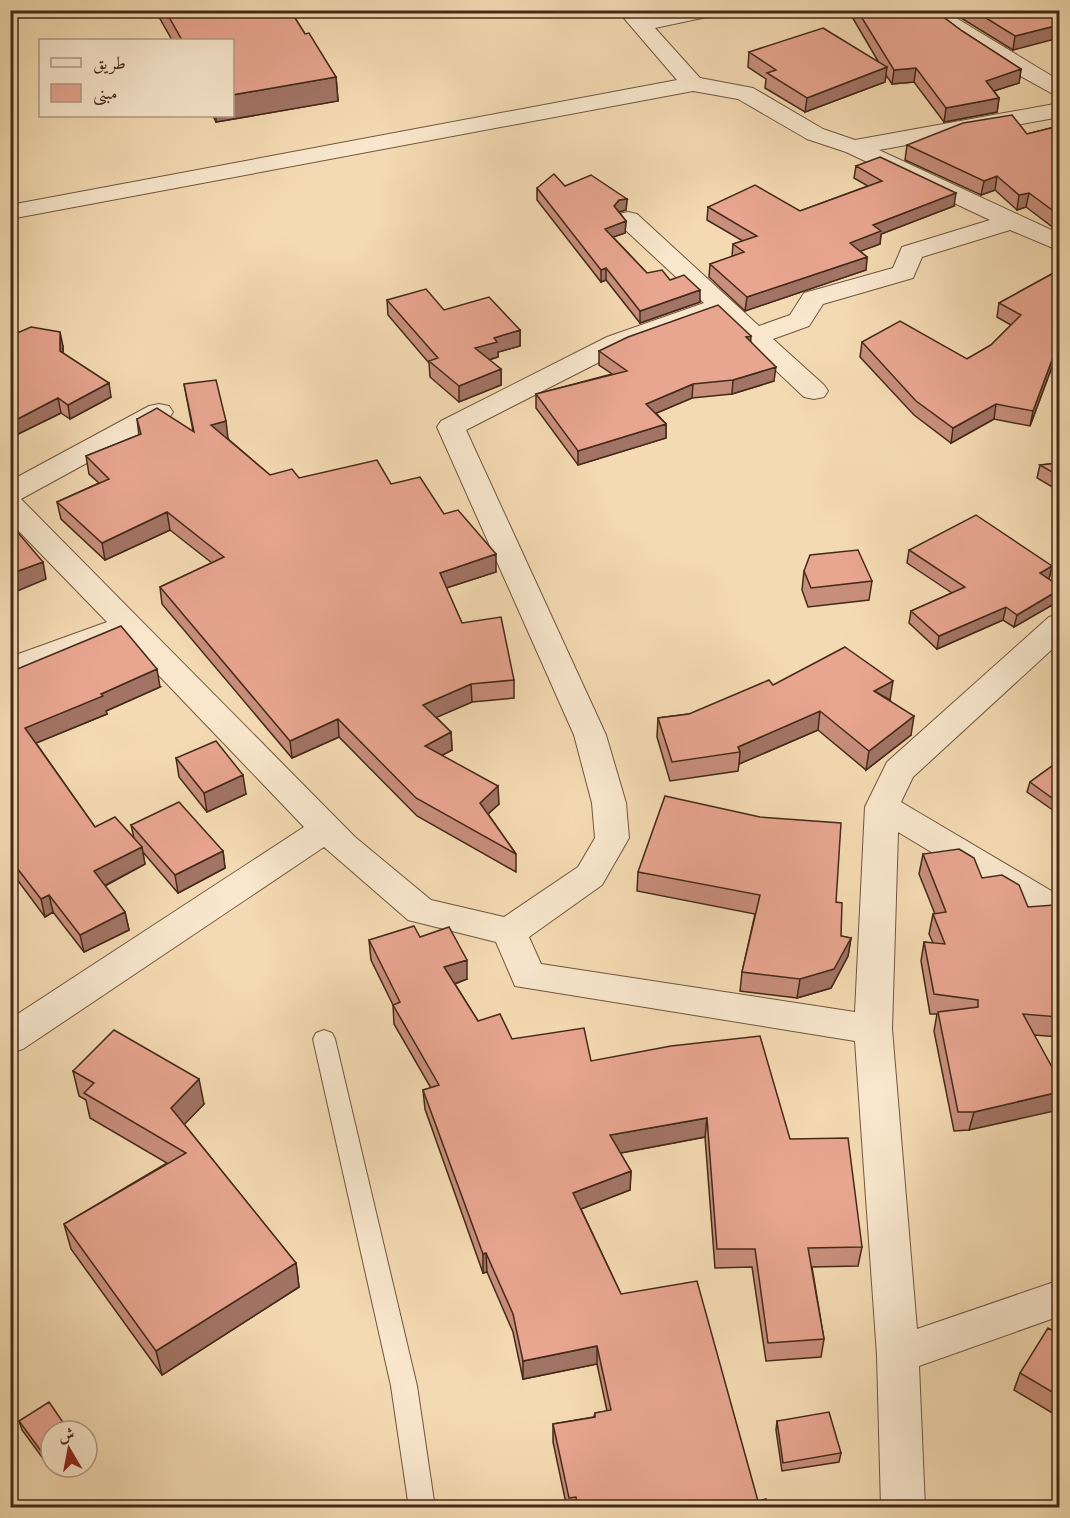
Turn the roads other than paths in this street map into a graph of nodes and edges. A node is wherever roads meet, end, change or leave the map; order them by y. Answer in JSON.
{"nodes":[{"id":1,"x":708,"y":10,"type":"edge"},
{"id":2,"x":928,"y":10,"type":"edge"},
{"id":3,"x":634,"y":18,"type":"edge"},
{"id":4,"x":693,"y":84,"type":"junction"},
{"id":5,"x":1059,"y":91,"type":"edge"},
{"id":6,"x":1059,"y":110,"type":"edge"},
{"id":7,"x":854,"y":147,"type":"junction"},
{"id":8,"x":10,"y":212,"type":"edge"},
{"id":9,"x":628,"y":219,"type":"edge"},
{"id":10,"x":1011,"y":222,"type":"junction"},
{"id":11,"x":1059,"y":244,"type":"edge"},
{"id":12,"x":721,"y":306,"type":"junction"},
{"id":13,"x":754,"y":337,"type":"junction"},
{"id":14,"x":814,"y":391,"type":"dead end"},
{"id":15,"x":159,"y":412,"type":"edge"},
{"id":16,"x":10,"y":493,"type":"edge"},
{"id":17,"x":10,"y":504,"type":"edge"},
{"id":18,"x":1059,"y":624,"type":"edge"},
{"id":19,"x":128,"y":626,"type":"junction"},
{"id":20,"x":10,"y":669,"type":"edge"},
{"id":21,"x":882,"y":807,"type":"junction"},
{"id":22,"x":326,"y":829,"type":"junction"},
{"id":23,"x":1059,"y":913,"type":"edge"},
{"id":24,"x":509,"y":932,"type":"junction"},
{"id":25,"x":873,"y":1029,"type":"junction"},
{"id":26,"x":10,"y":1038,"type":"edge"},
{"id":27,"x":324,"y":1039,"type":"dead end"},
{"id":28,"x":1059,"y":1298,"type":"edge"},
{"id":29,"x":898,"y":1355,"type":"junction"},
{"id":30,"x":422,"y":1508,"type":"edge"},
{"id":31,"x":903,"y":1508,"type":"edge"}],
"edges":[{"from":1,"to":3,"type":"street"},
{"from":2,"to":5,"type":"street"},
{"from":3,"to":4,"type":"street"},
{"from":4,"to":7,"type":"street"},
{"from":4,"to":8,"type":"street"},
{"from":6,"to":7,"type":"street"},
{"from":7,"to":10,"type":"street"},
{"from":9,"to":12,"type":"street"},
{"from":10,"to":11,"type":"street"},
{"from":10,"to":13,"type":"street"},
{"from":12,"to":13,"type":"street"},
{"from":12,"to":24,"type":"street"},
{"from":13,"to":14,"type":"street"},
{"from":15,"to":16,"type":"street"},
{"from":17,"to":19,"type":"street"},
{"from":18,"to":21,"type":"street"},
{"from":19,"to":20,"type":"street"},
{"from":19,"to":22,"type":"street"},
{"from":21,"to":23,"type":"street"},
{"from":21,"to":25,"type":"street"},
{"from":22,"to":24,"type":"street"},
{"from":22,"to":26,"type":"street"},
{"from":24,"to":25,"type":"street"},
{"from":25,"to":29,"type":"street"},
{"from":27,"to":30,"type":"lane"},
{"from":28,"to":29,"type":"street"},
{"from":29,"to":31,"type":"street"}]}
